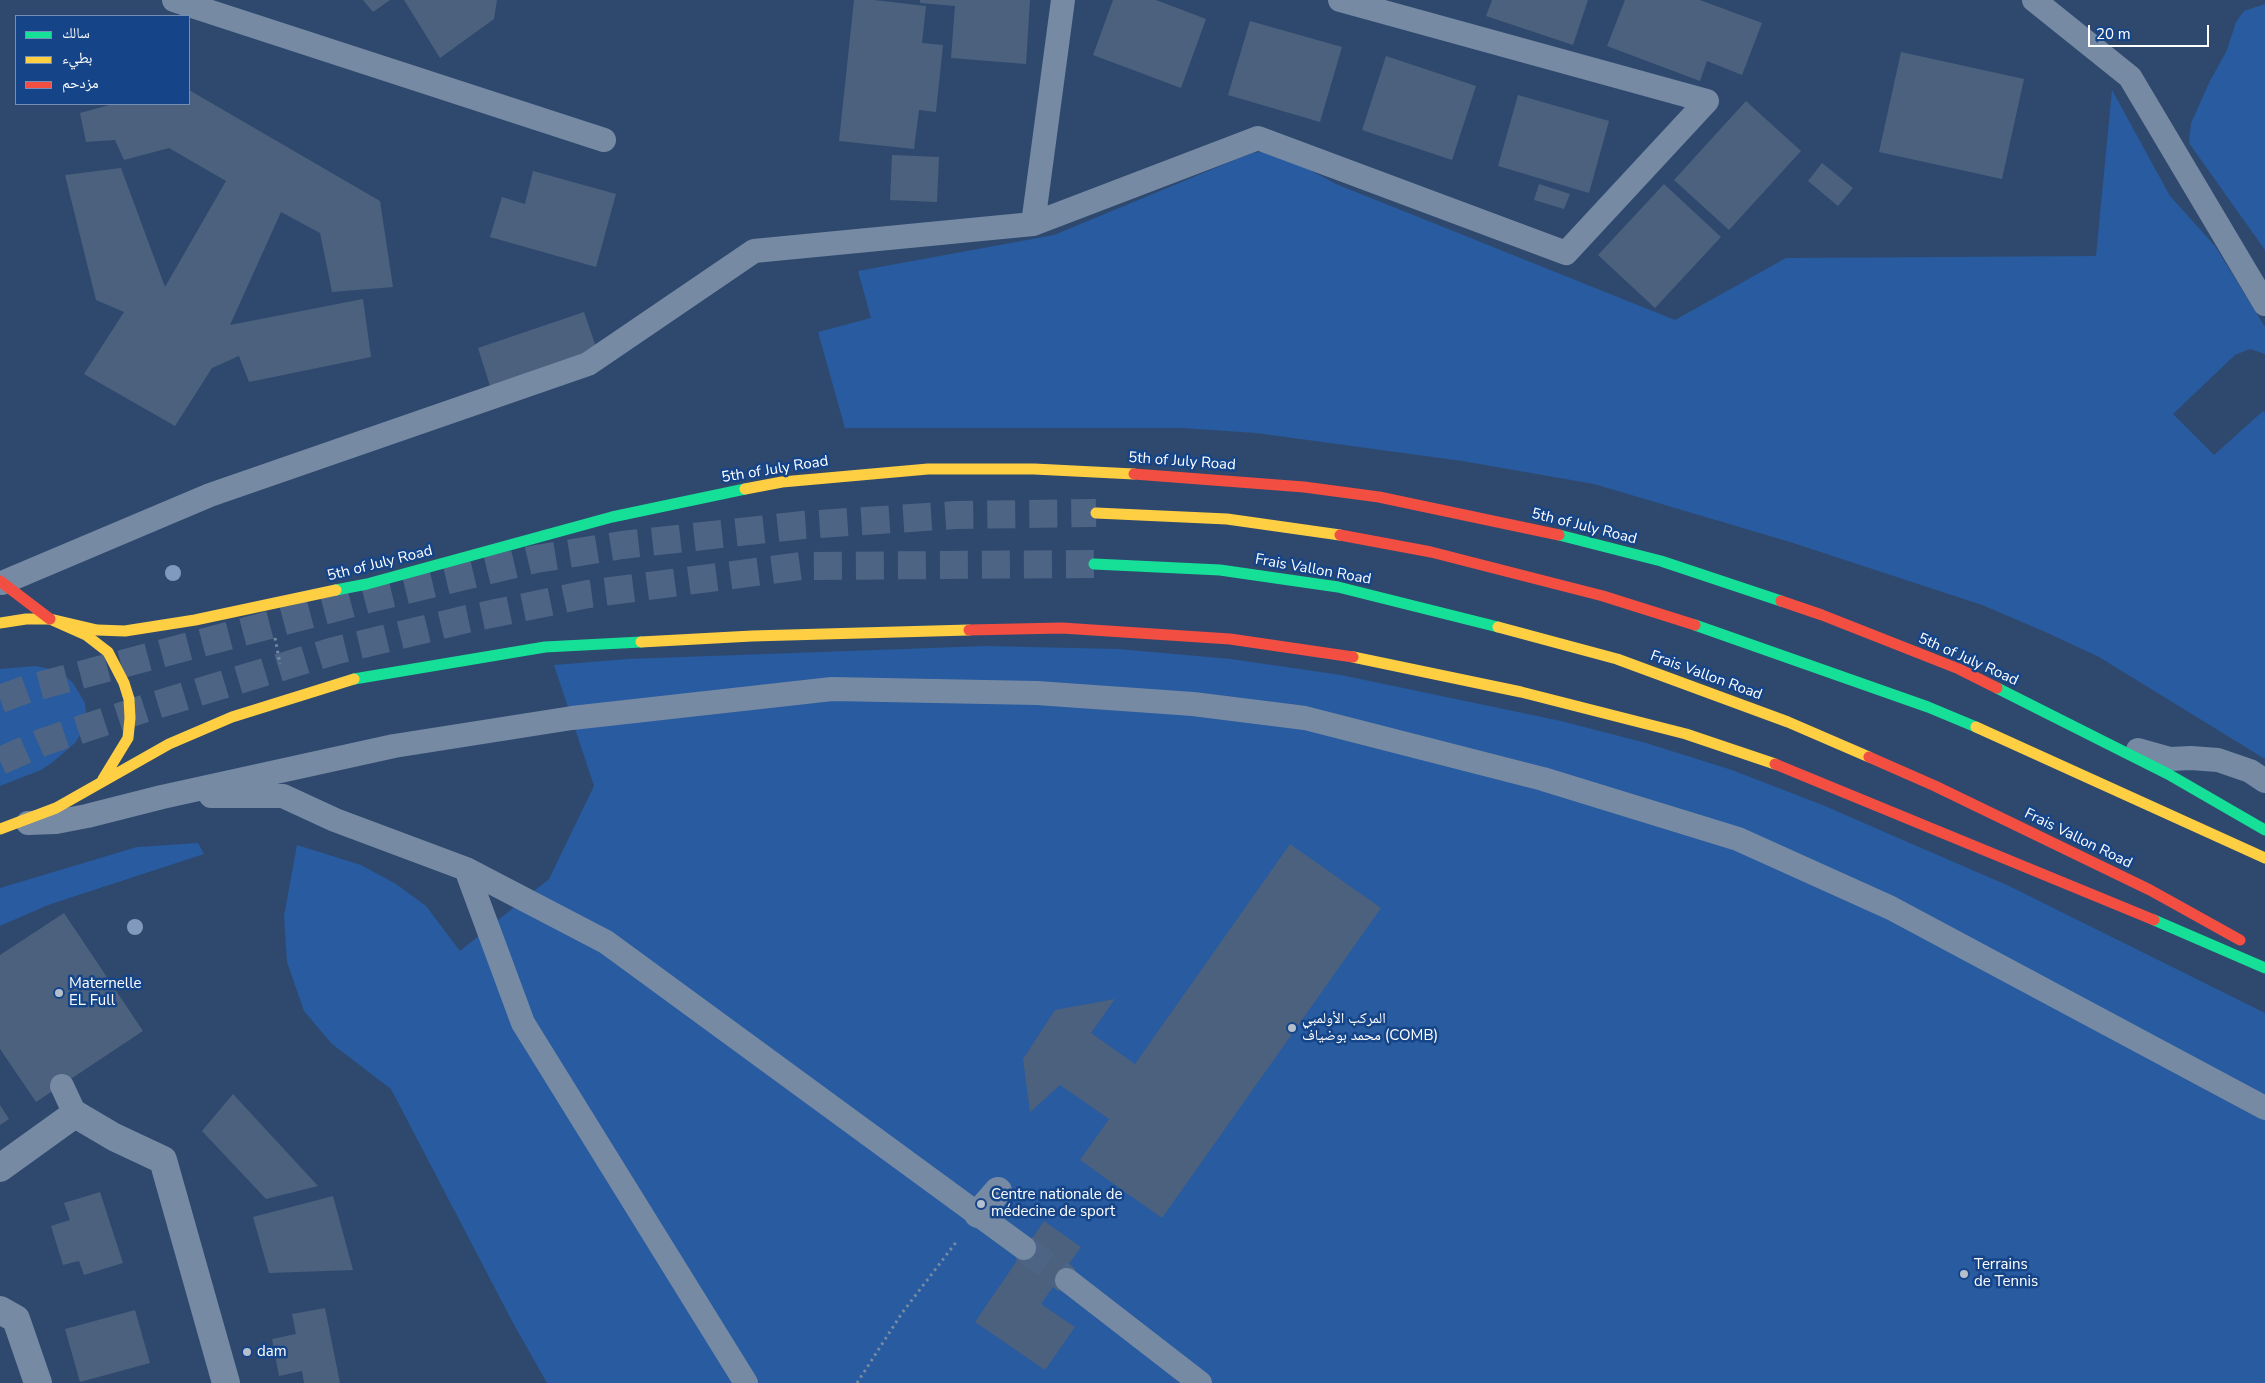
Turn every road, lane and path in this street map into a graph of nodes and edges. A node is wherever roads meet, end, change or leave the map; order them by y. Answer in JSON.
{"nodes":[{"id":1,"x":174,"y":0,"type":"edge"},
{"id":2,"x":1063,"y":0,"type":"edge"},
{"id":3,"x":1340,"y":0,"type":"edge"},
{"id":4,"x":2034,"y":0,"type":"edge"},
{"id":5,"x":604,"y":140,"type":"dead end"},
{"id":6,"x":1033,"y":224,"type":"junction"},
{"id":7,"x":2265,"y":304,"type":"edge"},
{"id":8,"x":1096,"y":513,"type":"tunnel mouth"},
{"id":9,"x":1094,"y":564,"type":"tunnel mouth"},
{"id":10,"x":1,"y":582,"type":"edge"},
{"id":11,"x":50,"y":619,"type":"junction"},
{"id":12,"x":0,"y":623,"type":"edge"},
{"id":13,"x":274,"y":636,"type":"dead end"},
{"id":14,"x":280,"y":669,"type":"dead end"},
{"id":15,"x":2076,"y":726,"type":"junction"},
{"id":16,"x":2265,"y":781,"type":"edge"},
{"id":17,"x":101,"y":782,"type":"junction"},
{"id":18,"x":162,"y":797,"type":"junction"},
{"id":19,"x":11,"y":826,"type":"edge"},
{"id":20,"x":2265,"y":830,"type":"edge"},
{"id":21,"x":2265,"y":858,"type":"edge"},
{"id":22,"x":466,"y":870,"type":"junction"},
{"id":23,"x":2249,"y":945,"type":"dead end"},
{"id":24,"x":2265,"y":968,"type":"edge"},
{"id":25,"x":62,"y":1086,"type":"dead end"},
{"id":26,"x":2265,"y":1108,"type":"edge"},
{"id":27,"x":74,"y":1114,"type":"junction"},
{"id":28,"x":0,"y":1168,"type":"edge"},
{"id":29,"x":998,"y":1190,"type":"dead end"},
{"id":30,"x":978,"y":1214,"type":"junction"},
{"id":31,"x":1024,"y":1248,"type":"tunnel mouth"},
{"id":32,"x":1067,"y":1280,"type":"tunnel mouth"},
{"id":33,"x":0,"y":1310,"type":"edge"},
{"id":34,"x":38,"y":1383,"type":"edge"},
{"id":35,"x":226,"y":1383,"type":"edge"},
{"id":36,"x":746,"y":1383,"type":"edge"},
{"id":37,"x":857,"y":1383,"type":"edge"},
{"id":38,"x":1200,"y":1383,"type":"edge"}],
"edges":[{"from":1,"to":5,"type":"lane"},
{"from":2,"to":6,"type":"lane"},
{"from":3,"to":6,"type":"lane"},
{"from":4,"to":7,"type":"lane"},
{"from":6,"to":10,"type":"lane"},
{"from":8,"to":21,"type":"main road"},
{"from":9,"to":23,"type":"main road","name":"Frais Vallon Road"},
{"from":10,"to":11,"type":"main road"},
{"from":11,"to":12,"type":"main road"},
{"from":11,"to":15,"type":"main road","name":"5th of July Road"},
{"from":11,"to":17,"type":"main road"},
{"from":13,"to":14,"type":"path"},
{"from":15,"to":16,"type":"lane"},
{"from":15,"to":20,"type":"main road","name":"5th of July Road"},
{"from":17,"to":19,"type":"main road"},
{"from":17,"to":24,"type":"main road"},
{"from":18,"to":19,"type":"lane"},
{"from":18,"to":22,"type":"lane"},
{"from":18,"to":26,"type":"lane"},
{"from":22,"to":30,"type":"lane"},
{"from":22,"to":36,"type":"lane"},
{"from":25,"to":27,"type":"lane"},
{"from":27,"to":28,"type":"street"},
{"from":27,"to":35,"type":"street"},
{"from":29,"to":30,"type":"street"},
{"from":30,"to":31,"type":"lane"},
{"from":30,"to":37,"type":"path"},
{"from":32,"to":38,"type":"lane"},
{"from":33,"to":34,"type":"street"}]}
